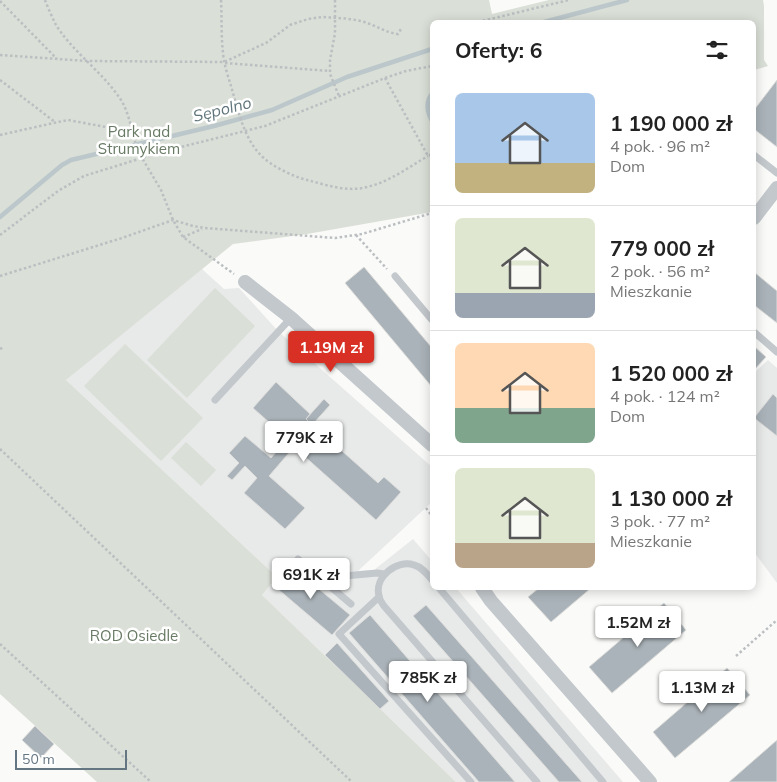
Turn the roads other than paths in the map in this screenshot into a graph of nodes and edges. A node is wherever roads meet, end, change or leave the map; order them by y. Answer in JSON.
{"nodes":[{"id":1,"x":756,"y":157,"type":"edge"},
{"id":2,"x":777,"y":173,"type":"edge"},
{"id":3,"x":777,"y":188,"type":"edge"},
{"id":4,"x":756,"y":212,"type":"edge"},
{"id":5,"x":395,"y":276,"type":"road end"},
{"id":6,"x":245,"y":282,"type":"road end"},
{"id":7,"x":291,"y":318,"type":"junction"},
{"id":8,"x":430,"y":318,"type":"edge"},
{"id":9,"x":756,"y":334,"type":"edge"},
{"id":10,"x":777,"y":352,"type":"edge"},
{"id":11,"x":215,"y":400,"type":"dead end"},
{"id":12,"x":430,"y":443,"type":"edge"},
{"id":13,"x":298,"y":559,"type":"dead end"},
{"id":14,"x":384,"y":574,"type":"junction"},
{"id":15,"x":430,"y":578,"type":"edge"},
{"id":16,"x":325,"y":582,"type":"junction"},
{"id":17,"x":441,"y":590,"type":"edge"},
{"id":18,"x":484,"y":590,"type":"edge"},
{"id":19,"x":379,"y":597,"type":"junction"},
{"id":20,"x":351,"y":604,"type":"dead end"},
{"id":21,"x":646,"y":781,"type":"edge"},
{"id":22,"x":471,"y":782,"type":"edge"},
{"id":23,"x":537,"y":782,"type":"edge"},
{"id":24,"x":603,"y":782,"type":"edge"}],
"edges":[{"from":1,"to":2,"type":"lane"},
{"from":3,"to":4,"type":"street"},
{"from":5,"to":8,"type":"lane"},
{"from":6,"to":7,"type":"street"},
{"from":7,"to":11,"type":"lane"},
{"from":7,"to":12,"type":"street"},
{"from":9,"to":10,"type":"lane"},
{"from":13,"to":16,"type":"lane"},
{"from":14,"to":15,"type":"lane"},
{"from":14,"to":16,"type":"lane"},
{"from":14,"to":19,"type":"lane"},
{"from":16,"to":20,"type":"lane"},
{"from":17,"to":24,"type":"lane"},
{"from":18,"to":21,"type":"street"},
{"from":19,"to":22,"type":"lane"},
{"from":19,"to":23,"type":"lane"}]}
